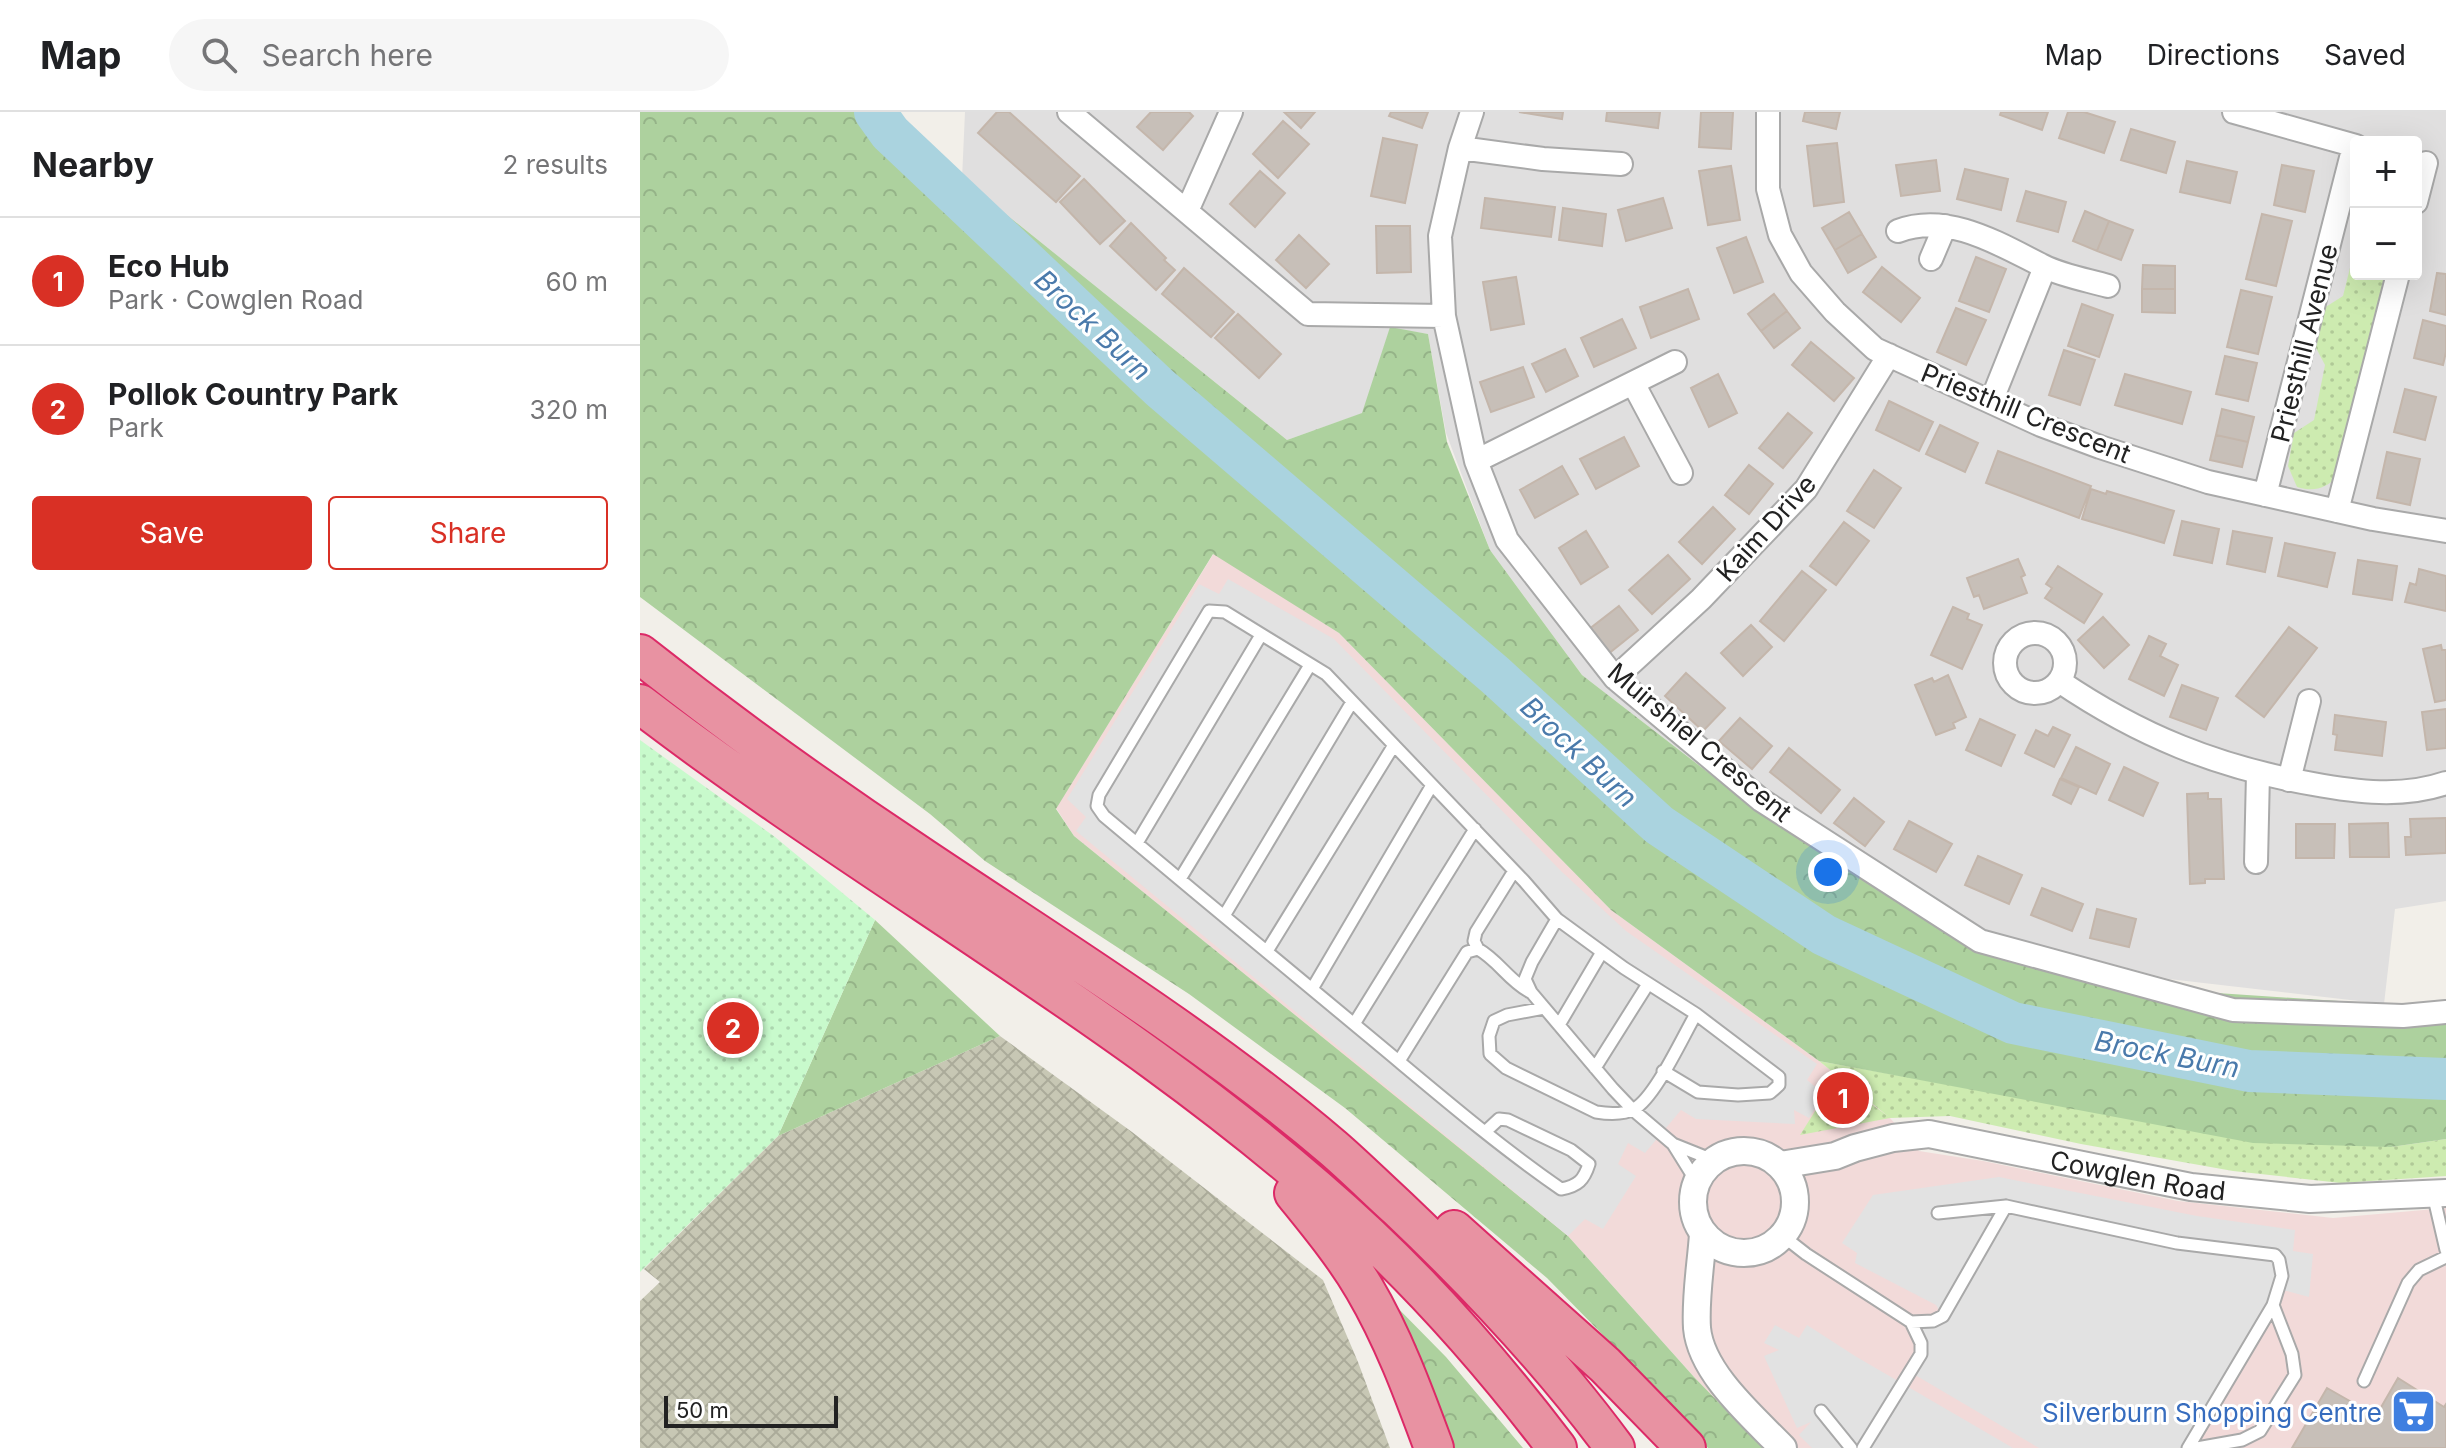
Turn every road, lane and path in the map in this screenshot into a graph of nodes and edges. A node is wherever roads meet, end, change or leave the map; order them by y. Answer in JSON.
{"nodes":[{"id":1,"x":1069,"y":112,"type":"edge"},
{"id":2,"x":1231,"y":112,"type":"edge"},
{"id":3,"x":1472,"y":112,"type":"edge"},
{"id":4,"x":1768,"y":112,"type":"edge"},
{"id":5,"x":2234,"y":112,"type":"edge"},
{"id":6,"x":2350,"y":145,"type":"edge"},
{"id":7,"x":1460,"y":148,"type":"junction"},
{"id":8,"x":1621,"y":164,"type":"dead end"},
{"id":9,"x":2429,"y":164,"type":"edge"},
{"id":10,"x":2350,"y":165,"type":"edge"},
{"id":11,"x":2422,"y":184,"type":"edge"},
{"id":12,"x":1187,"y":211,"type":"junction"},
{"id":13,"x":1945,"y":226,"type":"junction"},
{"id":14,"x":1898,"y":231,"type":"dead end"},
{"id":15,"x":1931,"y":259,"type":"dead end"},
{"id":16,"x":2045,"y":267,"type":"junction"},
{"id":17,"x":2396,"y":280,"type":"edge"},
{"id":18,"x":2108,"y":286,"type":"dead end"},
{"id":19,"x":1444,"y":316,"type":"junction"},
{"id":20,"x":1889,"y":355,"type":"junction"},
{"id":21,"x":1675,"y":362,"type":"dead end"},
{"id":22,"x":1633,"y":383,"type":"junction"},
{"id":23,"x":1991,"y":402,"type":"junction"},
{"id":24,"x":1476,"y":461,"type":"junction"},
{"id":25,"x":1681,"y":473,"type":"dead end"},
{"id":26,"x":2265,"y":495,"type":"junction"},
{"id":27,"x":2337,"y":511,"type":"junction"},
{"id":28,"x":2446,"y":531,"type":"edge"},
{"id":29,"x":1261,"y":635,"type":"junction"},
{"id":30,"x":640,"y":654,"type":"edge"},
{"id":31,"x":1310,"y":665,"type":"junction"},
{"id":32,"x":1615,"y":678,"type":"junction"},
{"id":33,"x":2059,"y":681,"type":"dead end"},
{"id":34,"x":2309,"y":701,"type":"dead end"},
{"id":35,"x":1352,"y":702,"type":"junction"},
{"id":36,"x":640,"y":704,"type":"edge"},
{"id":37,"x":1394,"y":745,"type":"junction"},
{"id":38,"x":2258,"y":773,"type":"junction"},
{"id":39,"x":2289,"y":780,"type":"junction"},
{"id":40,"x":2446,"y":783,"type":"edge"},
{"id":41,"x":1432,"y":785,"type":"junction"},
{"id":42,"x":1475,"y":829,"type":"junction"},
{"id":43,"x":1137,"y":843,"type":"junction"},
{"id":44,"x":2256,"y":862,"type":"dead end"},
{"id":45,"x":1514,"y":871,"type":"junction"},
{"id":46,"x":1180,"y":879,"type":"junction"},
{"id":47,"x":1224,"y":916,"type":"junction"},
{"id":48,"x":1557,"y":919,"type":"junction"},
{"id":49,"x":1478,"y":949,"type":"junction"},
{"id":50,"x":1267,"y":951,"type":"junction"},
{"id":51,"x":1602,"y":952,"type":"junction"},
{"id":52,"x":1648,"y":984,"type":"junction"},
{"id":53,"x":1312,"y":989,"type":"junction"},
{"id":54,"x":1531,"y":992,"type":"junction"},
{"id":55,"x":1544,"y":1008,"type":"junction"},
{"id":56,"x":2446,"y":1012,"type":"edge"},
{"id":57,"x":1696,"y":1014,"type":"junction"},
{"id":58,"x":1354,"y":1024,"type":"junction"},
{"id":59,"x":1559,"y":1025,"type":"junction"},
{"id":60,"x":1399,"y":1061,"type":"junction"},
{"id":61,"x":1595,"y":1068,"type":"junction"},
{"id":62,"x":1663,"y":1071,"type":"junction"},
{"id":63,"x":1245,"y":1079,"type":"junction"},
{"id":64,"x":1633,"y":1110,"type":"junction"},
{"id":65,"x":1237,"y":1124,"type":"junction"},
{"id":66,"x":1485,"y":1132,"type":"junction"},
{"id":67,"x":1673,"y":1144,"type":"junction"},
{"id":68,"x":1835,"y":1156,"type":"junction"},
{"id":69,"x":1713,"y":1160,"type":"junction"},
{"id":70,"x":1780,"y":1165,"type":"junction"},
{"id":71,"x":1696,"y":1181,"type":"junction"},
{"id":72,"x":2439,"y":1194,"type":"edge"},
{"id":73,"x":1796,"y":1195,"type":"junction"},
{"id":74,"x":2006,"y":1206,"type":"junction"},
{"id":75,"x":1938,"y":1213,"type":"dead end"},
{"id":76,"x":1703,"y":1234,"type":"junction"},
{"id":77,"x":1783,"y":1236,"type":"junction"},
{"id":78,"x":2445,"y":1251,"type":"edge"},
{"id":79,"x":1735,"y":1253,"type":"junction"},
{"id":80,"x":1698,"y":1298,"type":"junction"},
{"id":81,"x":2273,"y":1305,"type":"junction"},
{"id":82,"x":1911,"y":1322,"type":"junction"},
{"id":83,"x":2364,"y":1381,"type":"dead end"},
{"id":84,"x":1821,"y":1411,"type":"dead end"},
{"id":85,"x":1434,"y":1448,"type":"edge"},
{"id":86,"x":1557,"y":1448,"type":"edge"},
{"id":87,"x":1615,"y":1448,"type":"edge"},
{"id":88,"x":1686,"y":1448,"type":"edge"},
{"id":89,"x":1783,"y":1448,"type":"edge"},
{"id":90,"x":1851,"y":1448,"type":"edge"},
{"id":91,"x":1863,"y":1448,"type":"edge"},
{"id":92,"x":2188,"y":1448,"type":"edge"},
{"id":93,"x":2197,"y":1448,"type":"edge"}],
"edges":[{"from":1,"to":12,"type":"street"},
{"from":2,"to":12,"type":"street"},
{"from":3,"to":7,"type":"street","name":"Muirshiel Crescent"},
{"from":4,"to":20,"type":"street","name":"Priesthill Crescent"},
{"from":5,"to":6,"type":"street"},
{"from":7,"to":8,"type":"street"},
{"from":7,"to":19,"type":"street","name":"Muirshiel Crescent"},
{"from":9,"to":11,"type":"street"},
{"from":10,"to":26,"type":"street","name":"Priesthill Avenue"},
{"from":12,"to":19,"type":"street"},
{"from":13,"to":14,"type":"street"},
{"from":13,"to":15,"type":"street"},
{"from":13,"to":16,"type":"street"},
{"from":16,"to":18,"type":"street"},
{"from":16,"to":23,"type":"street"},
{"from":17,"to":27,"type":"street"},
{"from":19,"to":24,"type":"street","name":"Muirshiel Crescent"},
{"from":20,"to":23,"type":"street","name":"Priesthill Crescent"},
{"from":20,"to":32,"type":"street","name":"Kaim Drive"},
{"from":21,"to":22,"type":"street"},
{"from":22,"to":24,"type":"street"},
{"from":22,"to":25,"type":"street"},
{"from":23,"to":26,"type":"street","name":"Priesthill Crescent"},
{"from":24,"to":32,"type":"street","name":"Muirshiel Crescent"},
{"from":26,"to":27,"type":"street","name":"Priesthill Crescent"},
{"from":27,"to":28,"type":"street","name":"Priesthill Crescent"},
{"from":29,"to":31,"type":"lane"},
{"from":29,"to":43,"type":"lane"},
{"from":29,"to":43,"type":"lane"},
{"from":30,"to":63,"type":"highway"},
{"from":31,"to":35,"type":"lane"},
{"from":31,"to":46,"type":"lane"},
{"from":32,"to":56,"type":"street","name":"Muirshiel Crescent"},
{"from":33,"to":38,"type":"street"},
{"from":34,"to":39,"type":"street"},
{"from":35,"to":37,"type":"lane"},
{"from":35,"to":47,"type":"lane"},
{"from":36,"to":65,"type":"highway"},
{"from":37,"to":41,"type":"lane"},
{"from":37,"to":50,"type":"lane"},
{"from":38,"to":39,"type":"street"},
{"from":38,"to":44,"type":"street"},
{"from":39,"to":40,"type":"street"},
{"from":41,"to":42,"type":"lane"},
{"from":41,"to":53,"type":"lane"},
{"from":42,"to":45,"type":"lane"},
{"from":42,"to":58,"type":"lane"},
{"from":43,"to":46,"type":"lane"},
{"from":45,"to":48,"type":"lane"},
{"from":45,"to":49,"type":"lane"},
{"from":46,"to":47,"type":"lane"},
{"from":47,"to":50,"type":"lane"},
{"from":48,"to":51,"type":"lane"},
{"from":48,"to":54,"type":"lane"},
{"from":49,"to":54,"type":"lane"},
{"from":49,"to":60,"type":"lane"},
{"from":50,"to":53,"type":"lane"},
{"from":51,"to":52,"type":"lane"},
{"from":51,"to":59,"type":"lane"},
{"from":52,"to":57,"type":"lane"},
{"from":52,"to":61,"type":"lane"},
{"from":53,"to":58,"type":"lane"},
{"from":54,"to":55,"type":"lane"},
{"from":55,"to":59,"type":"lane"},
{"from":55,"to":64,"type":"lane"},
{"from":57,"to":62,"type":"lane"},
{"from":57,"to":62,"type":"lane"},
{"from":58,"to":60,"type":"lane"},
{"from":59,"to":61,"type":"lane"},
{"from":60,"to":66,"type":"lane"},
{"from":61,"to":64,"type":"lane"},
{"from":62,"to":64,"type":"lane"},
{"from":63,"to":87,"type":"highway"},
{"from":63,"to":88,"type":"highway"},
{"from":64,"to":67,"type":"lane"},
{"from":65,"to":85,"type":"highway"},
{"from":65,"to":86,"type":"highway"},
{"from":66,"to":66,"type":"lane"},
{"from":67,"to":69,"type":"lane"},
{"from":67,"to":71,"type":"lane"},
{"from":68,"to":70,"type":"street","name":"Cowglen Road"},
{"from":68,"to":72,"type":"street","name":"Cowglen Road"},
{"from":68,"to":73,"type":"street","name":"Cowglen Road"},
{"from":69,"to":70,"type":"street"},
{"from":69,"to":71,"type":"street"},
{"from":70,"to":73,"type":"street"},
{"from":71,"to":76,"type":"street"},
{"from":72,"to":78,"type":"lane"},
{"from":73,"to":77,"type":"street"},
{"from":74,"to":75,"type":"lane"},
{"from":74,"to":81,"type":"lane"},
{"from":74,"to":82,"type":"lane"},
{"from":76,"to":79,"type":"street"},
{"from":76,"to":80,"type":"street"},
{"from":77,"to":79,"type":"street"},
{"from":77,"to":82,"type":"lane"},
{"from":78,"to":83,"type":"lane"},
{"from":79,"to":80,"type":"street"},
{"from":80,"to":89,"type":"street"},
{"from":81,"to":92,"type":"lane"},
{"from":81,"to":93,"type":"lane"},
{"from":82,"to":91,"type":"lane"},
{"from":84,"to":90,"type":"lane"}]}
